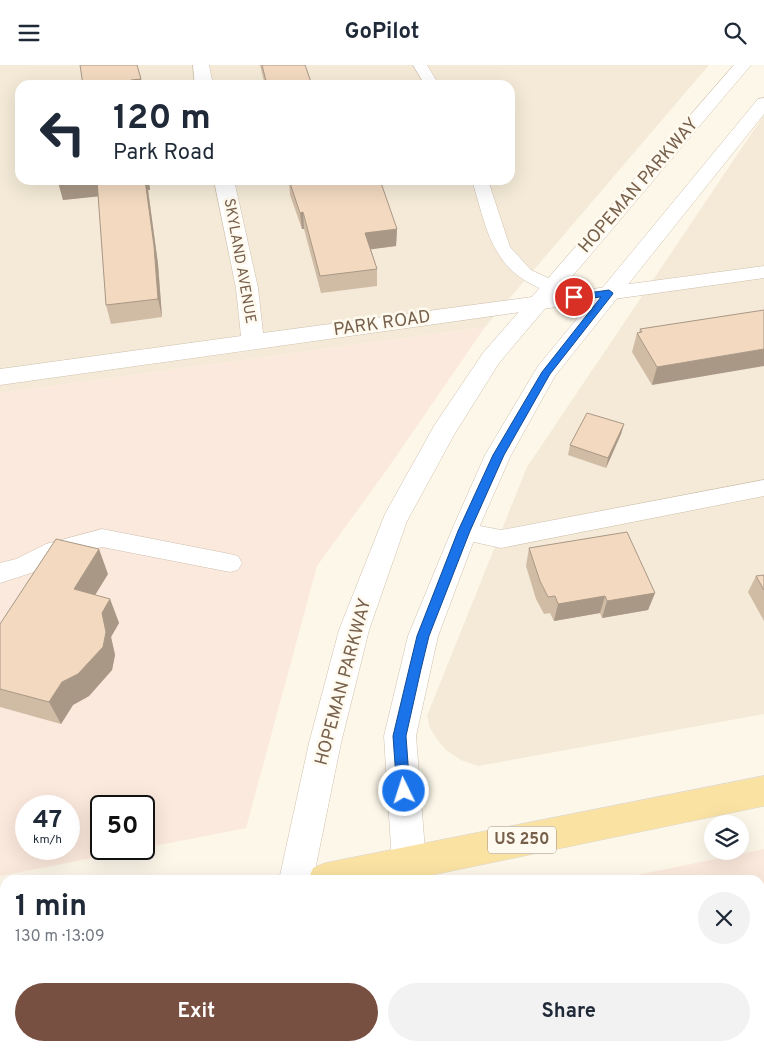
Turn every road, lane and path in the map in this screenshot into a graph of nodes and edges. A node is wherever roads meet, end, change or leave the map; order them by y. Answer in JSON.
{"nodes":[{"id":1,"x":201,"y":65,"type":"edge"},
{"id":2,"x":420,"y":65,"type":"edge"},
{"id":3,"x":743,"y":65,"type":"edge"},
{"id":4,"x":203,"y":80,"type":"edge"},
{"id":5,"x":429,"y":80,"type":"edge"},
{"id":6,"x":764,"y":103,"type":"edge"},
{"id":7,"x":225,"y":185,"type":"edge"},
{"id":8,"x":482,"y":185,"type":"edge"},
{"id":9,"x":764,"y":272,"type":"edge"},
{"id":10,"x":609,"y":293,"type":"junction"},
{"id":11,"x":545,"y":294,"type":"junction"},
{"id":12,"x":253,"y":342,"type":"junction"},
{"id":13,"x":0,"y":377,"type":"edge"},
{"id":14,"x":764,"y":488,"type":"edge"},
{"id":15,"x":464,"y":531,"type":"junction"},
{"id":16,"x":230,"y":563,"type":"dead end"},
{"id":17,"x":0,"y":573,"type":"edge"},
{"id":18,"x":764,"y":791,"type":"edge"},
{"id":19,"x":409,"y":863,"type":"junction"},
{"id":20,"x":297,"y":875,"type":"edge"},
{"id":21,"x":350,"y":875,"type":"edge"}],
"edges":[{"from":1,"to":4,"type":"main road"},
{"from":2,"to":5,"type":"lane"},
{"from":3,"to":11,"type":"main road","name":"HOPEMAN PARKWAY"},
{"from":6,"to":10,"type":"main road"},
{"from":7,"to":12,"type":"main road","name":"SKYLAND AVENUE"},
{"from":8,"to":11,"type":"lane"},
{"from":9,"to":10,"type":"main road","name":"PARK ROAD"},
{"from":10,"to":11,"type":"main road","name":"PARK ROAD"},
{"from":10,"to":15,"type":"main road"},
{"from":11,"to":12,"type":"main road","name":"PARK ROAD"},
{"from":11,"to":20,"type":"main road","name":"HOPEMAN PARKWAY"},
{"from":12,"to":13,"type":"main road","name":"PARK ROAD"},
{"from":14,"to":15,"type":"lane"},
{"from":15,"to":19,"type":"main road"},
{"from":16,"to":17,"type":"lane"},
{"from":18,"to":19,"type":"main road","number":"US 250"},
{"from":19,"to":21,"type":"main road","number":"US 250"}]}
